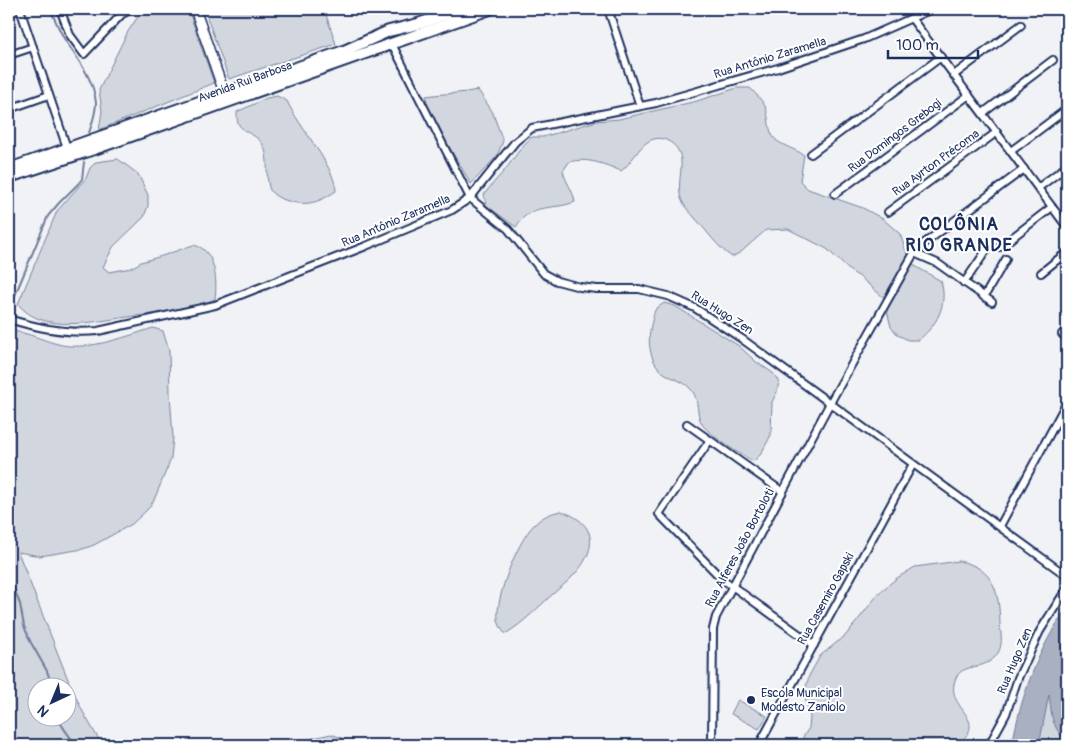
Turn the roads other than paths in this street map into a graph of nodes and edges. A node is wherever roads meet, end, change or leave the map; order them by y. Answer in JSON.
{"nodes":[{"id":1,"x":20,"y":9,"type":"edge"},
{"id":2,"x":60,"y":9,"type":"edge"},
{"id":3,"x":132,"y":9,"type":"edge"},
{"id":4,"x":195,"y":9,"type":"edge"},
{"id":5,"x":460,"y":9,"type":"edge"},
{"id":6,"x":490,"y":9,"type":"edge"},
{"id":7,"x":608,"y":9,"type":"edge"},
{"id":8,"x":932,"y":9,"type":"edge"},
{"id":9,"x":912,"y":19,"type":"junction"},
{"id":10,"x":1021,"y":25,"type":"dead end"},
{"id":11,"x":387,"y":31,"type":"junction"},
{"id":12,"x":391,"y":44,"type":"junction"},
{"id":13,"x":33,"y":47,"type":"junction"},
{"id":14,"x":9,"y":55,"type":"edge"},
{"id":15,"x":941,"y":57,"type":"junction"},
{"id":16,"x":1053,"y":60,"type":"dead end"},
{"id":17,"x":954,"y":75,"type":"junction"},
{"id":18,"x":49,"y":95,"type":"junction"},
{"id":19,"x":969,"y":95,"type":"junction"},
{"id":20,"x":225,"y":97,"type":"junction"},
{"id":21,"x":640,"y":106,"type":"junction"},
{"id":22,"x":9,"y":109,"type":"edge"},
{"id":23,"x":1067,"y":109,"type":"edge"},
{"id":24,"x":982,"y":113,"type":"junction"},
{"id":25,"x":997,"y":132,"type":"junction"},
{"id":26,"x":67,"y":148,"type":"junction"},
{"id":27,"x":80,"y":149,"type":"junction"},
{"id":28,"x":1011,"y":151,"type":"junction"},
{"id":29,"x":811,"y":154,"type":"dead end"},
{"id":30,"x":1067,"y":166,"type":"edge"},
{"id":31,"x":9,"y":169,"type":"edge"},
{"id":32,"x":1024,"y":169,"type":"junction"},
{"id":33,"x":9,"y":177,"type":"edge"},
{"id":34,"x":1038,"y":188,"type":"junction"},
{"id":35,"x":835,"y":194,"type":"dead end"},
{"id":36,"x":470,"y":198,"type":"junction"},
{"id":37,"x":1052,"y":207,"type":"junction"},
{"id":38,"x":888,"y":212,"type":"dead end"},
{"id":39,"x":1067,"y":226,"type":"edge"},
{"id":40,"x":1000,"y":247,"type":"dead end"},
{"id":41,"x":988,"y":248,"type":"dead end"},
{"id":42,"x":1067,"y":252,"type":"edge"},
{"id":43,"x":914,"y":253,"type":"junction"},
{"id":44,"x":1006,"y":259,"type":"dead end"},
{"id":45,"x":1041,"y":272,"type":"dead end"},
{"id":46,"x":964,"y":283,"type":"junction"},
{"id":47,"x":984,"y":297,"type":"junction"},
{"id":48,"x":992,"y":302,"type":"dead end"},
{"id":49,"x":9,"y":318,"type":"edge"},
{"id":50,"x":1067,"y":402,"type":"edge"},
{"id":51,"x":830,"y":403,"type":"junction"},
{"id":52,"x":687,"y":424,"type":"dead end"},
{"id":53,"x":710,"y":440,"type":"junction"},
{"id":54,"x":913,"y":464,"type":"junction"},
{"id":55,"x":783,"y":492,"type":"junction"},
{"id":56,"x":1000,"y":526,"type":"junction"},
{"id":57,"x":1067,"y":576,"type":"edge"},
{"id":58,"x":732,"y":586,"type":"junction"},
{"id":59,"x":1067,"y":588,"type":"edge"},
{"id":60,"x":814,"y":646,"type":"junction"},
{"id":61,"x":712,"y":745,"type":"edge"},
{"id":62,"x":759,"y":745,"type":"edge"},
{"id":63,"x":989,"y":745,"type":"edge"}],
"edges":[{"from":1,"to":13,"type":"street"},
{"from":2,"to":3,"type":"street"},
{"from":4,"to":20,"type":"main road"},
{"from":5,"to":11,"type":"main road","name":"Avenida Rui Barbosa"},
{"from":6,"to":12,"type":"main road","name":"Avenida Rui Barbosa"},
{"from":7,"to":21,"type":"street"},
{"from":8,"to":9,"type":"street","name":"Rua Antônio Zaramella"},
{"from":9,"to":15,"type":"street"},
{"from":9,"to":21,"type":"street","name":"Rua Antônio Zaramella"},
{"from":10,"to":17,"type":"street"},
{"from":11,"to":12,"type":"main road"},
{"from":11,"to":20,"type":"main road","name":"Avenida Rui Barbosa"},
{"from":12,"to":20,"type":"main road","name":"Avenida Rui Barbosa"},
{"from":12,"to":36,"type":"street","name":"Rua Hugo Zen"},
{"from":13,"to":14,"type":"street"},
{"from":13,"to":18,"type":"street"},
{"from":15,"to":17,"type":"street"},
{"from":15,"to":29,"type":"street"},
{"from":16,"to":24,"type":"street"},
{"from":17,"to":19,"type":"street"},
{"from":18,"to":22,"type":"street"},
{"from":18,"to":26,"type":"street"},
{"from":19,"to":24,"type":"street"},
{"from":19,"to":35,"type":"street","name":"Rua Domingos Grebogi"},
{"from":20,"to":27,"type":"main road","name":"Avenida Rui Barbosa"},
{"from":21,"to":36,"type":"street","name":"Rua Antônio Zaramella"},
{"from":23,"to":28,"type":"street"},
{"from":24,"to":25,"type":"street"},
{"from":25,"to":28,"type":"street"},
{"from":25,"to":38,"type":"street","name":"Rua Ayrton Précoma"},
{"from":26,"to":27,"type":"main road","name":"Avenida Rui Barbosa"},
{"from":26,"to":31,"type":"main road","name":"Avenida Rui Barbosa"},
{"from":27,"to":33,"type":"main road","name":"Avenida Rui Barbosa"},
{"from":28,"to":32,"type":"street"},
{"from":30,"to":34,"type":"street"},
{"from":32,"to":34,"type":"street"},
{"from":32,"to":43,"type":"street"},
{"from":34,"to":37,"type":"street"},
{"from":36,"to":49,"type":"street","name":"Rua Antônio Zaramella"},
{"from":36,"to":51,"type":"street","name":"Rua Hugo Zen"},
{"from":37,"to":39,"type":"street"},
{"from":37,"to":40,"type":"street"},
{"from":41,"to":46,"type":"street"},
{"from":42,"to":45,"type":"street"},
{"from":43,"to":46,"type":"street"},
{"from":43,"to":51,"type":"street","name":"Rua Alferes João Bortoloti"},
{"from":44,"to":47,"type":"street"},
{"from":46,"to":47,"type":"street"},
{"from":47,"to":48,"type":"street"},
{"from":50,"to":56,"type":"street"},
{"from":51,"to":54,"type":"street","name":"Rua Hugo Zen"},
{"from":51,"to":55,"type":"street","name":"Rua Alferes João Bortoloti"},
{"from":52,"to":53,"type":"street"},
{"from":53,"to":55,"type":"street"},
{"from":53,"to":58,"type":"street"},
{"from":54,"to":56,"type":"street","name":"Rua Hugo Zen"},
{"from":54,"to":60,"type":"street","name":"Rua Casemiro Gapski"},
{"from":55,"to":58,"type":"street","name":"Rua Alferes João Bortoloti"},
{"from":56,"to":57,"type":"street","name":"Rua Hugo Zen"},
{"from":58,"to":60,"type":"street"},
{"from":58,"to":61,"type":"street","name":"Rua Alferes João Bortoloti"},
{"from":59,"to":63,"type":"street","name":"Rua Hugo Zen"},
{"from":60,"to":62,"type":"street","name":"Rua Casemiro Gapski"}]}
